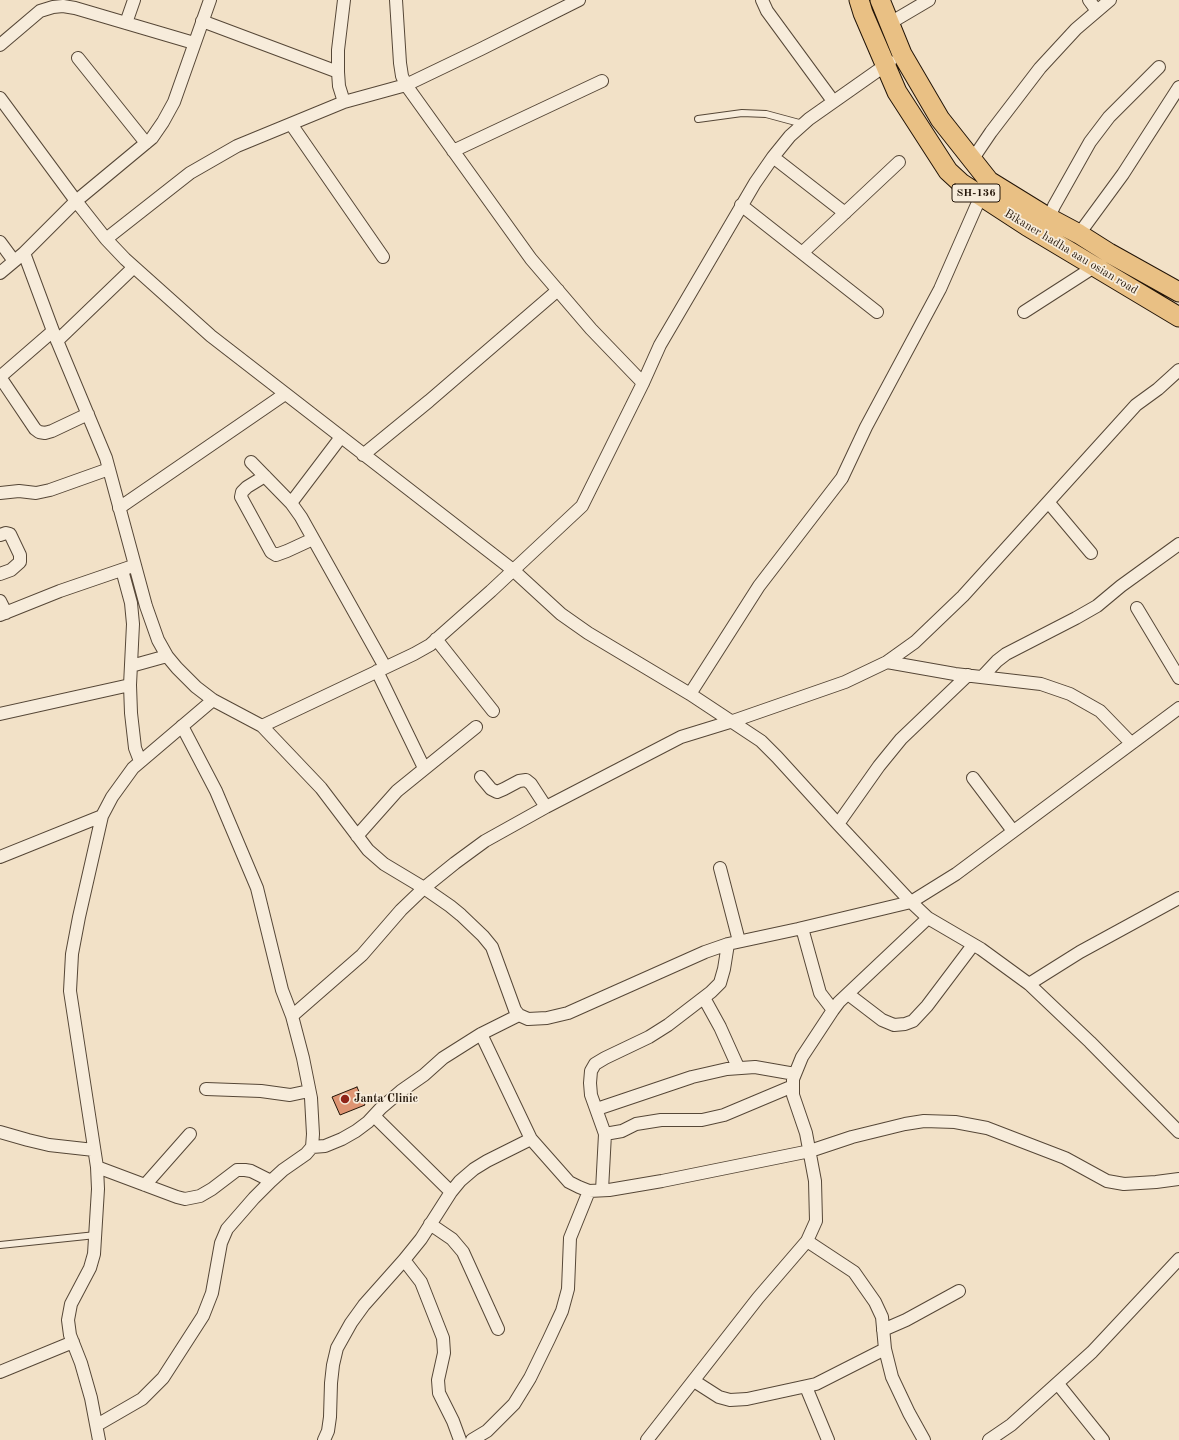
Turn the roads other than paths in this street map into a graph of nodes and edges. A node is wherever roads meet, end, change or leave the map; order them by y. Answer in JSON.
{"nodes":[{"id":1,"x":134,"y":0,"type":"edge"},
{"id":2,"x":210,"y":0,"type":"edge"},
{"id":3,"x":344,"y":0,"type":"edge"},
{"id":4,"x":396,"y":0,"type":"edge"},
{"id":5,"x":578,"y":0,"type":"edge"},
{"id":6,"x":762,"y":0,"type":"edge"},
{"id":7,"x":859,"y":0,"type":"edge"},
{"id":8,"x":880,"y":0,"type":"edge"},
{"id":9,"x":929,"y":0,"type":"edge"},
{"id":10,"x":1089,"y":0,"type":"edge"},
{"id":11,"x":1110,"y":0,"type":"edge"},
{"id":12,"x":76,"y":4,"type":"edge"},
{"id":13,"x":1097,"y":10,"type":"junction"},
{"id":14,"x":202,"y":21,"type":"junction"},
{"id":15,"x":126,"y":23,"type":"junction"},
{"id":16,"x":890,"y":23,"type":"junction"},
{"id":17,"x":194,"y":43,"type":"junction"},
{"id":18,"x":0,"y":45,"type":"edge"},
{"id":19,"x":902,"y":54,"type":"junction"},
{"id":20,"x":78,"y":58,"type":"dead end"},
{"id":21,"x":886,"y":65,"type":"junction"},
{"id":22,"x":1159,"y":67,"type":"dead end"},
{"id":23,"x":338,"y":72,"type":"junction"},
{"id":24,"x":602,"y":80,"type":"dead end"},
{"id":25,"x":406,"y":85,"type":"junction"},
{"id":26,"x":1179,"y":88,"type":"edge"},
{"id":27,"x":0,"y":98,"type":"edge"},
{"id":28,"x":833,"y":101,"type":"junction"},
{"id":29,"x":344,"y":102,"type":"junction"},
{"id":30,"x":698,"y":119,"type":"dead end"},
{"id":31,"x":290,"y":124,"type":"junction"},
{"id":32,"x":803,"y":124,"type":"junction"},
{"id":33,"x":146,"y":143,"type":"junction"},
{"id":34,"x":453,"y":151,"type":"junction"},
{"id":35,"x":773,"y":157,"type":"junction"},
{"id":36,"x":972,"y":160,"type":"junction"},
{"id":37,"x":899,"y":162,"type":"dead end"},
{"id":38,"x":985,"y":188,"type":"junction"},
{"id":39,"x":76,"y":201,"type":"junction"},
{"id":40,"x":741,"y":205,"type":"junction"},
{"id":41,"x":845,"y":213,"type":"junction"},
{"id":42,"x":1049,"y":218,"type":"junction"},
{"id":43,"x":1079,"y":234,"type":"junction"},
{"id":44,"x":106,"y":239,"type":"junction"},
{"id":45,"x":0,"y":242,"type":"edge"},
{"id":46,"x":802,"y":253,"type":"junction"},
{"id":47,"x":19,"y":257,"type":"junction"},
{"id":48,"x":383,"y":257,"type":"dead end"},
{"id":49,"x":134,"y":267,"type":"junction"},
{"id":50,"x":1094,"y":267,"type":"junction"},
{"id":51,"x":0,"y":273,"type":"edge"},
{"id":52,"x":558,"y":290,"type":"junction"},
{"id":53,"x":1179,"y":292,"type":"edge"},
{"id":54,"x":876,"y":312,"type":"dead end"},
{"id":55,"x":1024,"y":312,"type":"dead end"},
{"id":56,"x":1179,"y":316,"type":"edge"},
{"id":57,"x":55,"y":336,"type":"junction"},
{"id":58,"x":1179,"y":370,"type":"edge"},
{"id":59,"x":0,"y":377,"type":"edge"},
{"id":60,"x":643,"y":383,"type":"junction"},
{"id":61,"x":286,"y":394,"type":"junction"},
{"id":62,"x":88,"y":414,"type":"junction"},
{"id":63,"x":341,"y":437,"type":"junction"},
{"id":64,"x":364,"y":455,"type":"junction"},
{"id":65,"x":251,"y":462,"type":"dead end"},
{"id":66,"x":109,"y":468,"type":"junction"},
{"id":67,"x":265,"y":476,"type":"junction"},
{"id":68,"x":0,"y":493,"type":"edge"},
{"id":69,"x":291,"y":503,"type":"junction"},
{"id":70,"x":1049,"y":503,"type":"junction"},
{"id":71,"x":119,"y":508,"type":"junction"},
{"id":72,"x":0,"y":534,"type":"edge"},
{"id":73,"x":313,"y":539,"type":"junction"},
{"id":74,"x":1179,"y":544,"type":"edge"},
{"id":75,"x":1091,"y":553,"type":"dead end"},
{"id":76,"x":135,"y":566,"type":"junction"},
{"id":77,"x":122,"y":570,"type":"junction"},
{"id":78,"x":513,"y":570,"type":"junction"},
{"id":79,"x":0,"y":574,"type":"edge"},
{"id":80,"x":0,"y":601,"type":"edge"},
{"id":81,"x":1137,"y":608,"type":"dead end"},
{"id":82,"x":3,"y":614,"type":"edge"},
{"id":83,"x":436,"y":639,"type":"junction"},
{"id":84,"x":167,"y":656,"type":"junction"},
{"id":85,"x":887,"y":662,"type":"junction"},
{"id":86,"x":131,"y":666,"type":"junction"},
{"id":87,"x":381,"y":669,"type":"junction"},
{"id":88,"x":968,"y":675,"type":"junction"},
{"id":89,"x":982,"y":677,"type":"junction"},
{"id":90,"x":1179,"y":678,"type":"edge"},
{"id":91,"x":130,"y":685,"type":"junction"},
{"id":92,"x":690,"y":694,"type":"junction"},
{"id":93,"x":213,"y":700,"type":"junction"},
{"id":94,"x":1179,"y":708,"type":"edge"},
{"id":95,"x":493,"y":711,"type":"dead end"},
{"id":96,"x":0,"y":714,"type":"edge"},
{"id":97,"x":733,"y":721,"type":"junction"},
{"id":98,"x":182,"y":726,"type":"junction"},
{"id":99,"x":262,"y":726,"type":"junction"},
{"id":100,"x":476,"y":727,"type":"dead end"},
{"id":101,"x":1132,"y":743,"type":"junction"},
{"id":102,"x":140,"y":761,"type":"junction"},
{"id":103,"x":424,"y":768,"type":"junction"},
{"id":104,"x":481,"y":777,"type":"dead end"},
{"id":105,"x":973,"y":778,"type":"dead end"},
{"id":106,"x":546,"y":807,"type":"junction"},
{"id":107,"x":102,"y":816,"type":"junction"},
{"id":108,"x":838,"y":824,"type":"junction"},
{"id":109,"x":1013,"y":831,"type":"junction"},
{"id":110,"x":357,"y":836,"type":"junction"},
{"id":111,"x":0,"y":857,"type":"edge"},
{"id":112,"x":720,"y":868,"type":"dead end"},
{"id":113,"x":424,"y":888,"type":"junction"},
{"id":114,"x":1179,"y":898,"type":"edge"},
{"id":115,"x":911,"y":902,"type":"junction"},
{"id":116,"x":928,"y":918,"type":"junction"},
{"id":117,"x":802,"y":928,"type":"junction"},
{"id":118,"x":734,"y":942,"type":"junction"},
{"id":119,"x":973,"y":945,"type":"junction"},
{"id":120,"x":1029,"y":984,"type":"junction"},
{"id":121,"x":848,"y":994,"type":"junction"},
{"id":122,"x":704,"y":998,"type":"junction"},
{"id":123,"x":833,"y":1010,"type":"junction"},
{"id":124,"x":519,"y":1015,"type":"junction"},
{"id":125,"x":292,"y":1016,"type":"junction"},
{"id":126,"x":481,"y":1034,"type":"junction"},
{"id":127,"x":738,"y":1067,"type":"junction"},
{"id":128,"x":794,"y":1074,"type":"junction"},
{"id":129,"x":793,"y":1086,"type":"junction"},
{"id":130,"x":206,"y":1089,"type":"dead end"},
{"id":131,"x":309,"y":1090,"type":"junction"},
{"id":132,"x":597,"y":1109,"type":"junction"},
{"id":133,"x":374,"y":1116,"type":"junction"},
{"id":134,"x":0,"y":1132,"type":"edge"},
{"id":135,"x":1179,"y":1132,"type":"edge"},
{"id":136,"x":190,"y":1134,"type":"dead end"},
{"id":137,"x":605,"y":1134,"type":"junction"},
{"id":138,"x":531,"y":1139,"type":"junction"},
{"id":139,"x":312,"y":1147,"type":"junction"},
{"id":140,"x":94,"y":1150,"type":"junction"},
{"id":141,"x":810,"y":1151,"type":"junction"},
{"id":142,"x":97,"y":1167,"type":"junction"},
{"id":143,"x":1179,"y":1178,"type":"edge"},
{"id":144,"x":271,"y":1181,"type":"junction"},
{"id":145,"x":145,"y":1185,"type":"junction"},
{"id":146,"x":602,"y":1190,"type":"junction"},
{"id":147,"x":590,"y":1191,"type":"junction"},
{"id":148,"x":451,"y":1192,"type":"junction"},
{"id":149,"x":430,"y":1224,"type":"junction"},
{"id":150,"x":96,"y":1236,"type":"junction"},
{"id":151,"x":807,"y":1241,"type":"junction"},
{"id":152,"x":0,"y":1245,"type":"edge"},
{"id":153,"x":1179,"y":1259,"type":"edge"},
{"id":154,"x":404,"y":1260,"type":"junction"},
{"id":155,"x":959,"y":1291,"type":"dead end"},
{"id":156,"x":498,"y":1329,"type":"dead end"},
{"id":157,"x":883,"y":1330,"type":"junction"},
{"id":158,"x":73,"y":1342,"type":"junction"},
{"id":159,"x":885,"y":1349,"type":"junction"},
{"id":160,"x":0,"y":1372,"type":"edge"},
{"id":161,"x":694,"y":1381,"type":"junction"},
{"id":162,"x":1058,"y":1384,"type":"junction"},
{"id":163,"x":806,"y":1387,"type":"junction"},
{"id":164,"x":97,"y":1425,"type":"junction"},
{"id":165,"x":99,"y":1440,"type":"edge"},
{"id":166,"x":324,"y":1440,"type":"edge"},
{"id":167,"x":460,"y":1440,"type":"edge"},
{"id":168,"x":472,"y":1440,"type":"edge"},
{"id":169,"x":647,"y":1440,"type":"edge"},
{"id":170,"x":828,"y":1440,"type":"edge"},
{"id":171,"x":924,"y":1440,"type":"edge"},
{"id":172,"x":989,"y":1440,"type":"edge"},
{"id":173,"x":1103,"y":1440,"type":"edge"}],
"edges":[{"from":1,"to":15,"type":"street"},
{"from":2,"to":14,"type":"street"},
{"from":3,"to":23,"type":"street"},
{"from":4,"to":25,"type":"street"},
{"from":5,"to":25,"type":"street"},
{"from":6,"to":28,"type":"street"},
{"from":7,"to":21,"type":"main road","name":"Bikaner hadha aau osian road","number":"SH-136"},
{"from":8,"to":16,"type":"main road","name":"Bikaner hadha aau osian road","number":"SH-136"},
{"from":9,"to":16,"type":"street"},
{"from":10,"to":13,"type":"street"},
{"from":11,"to":13,"type":"street"},
{"from":12,"to":15,"type":"street"},
{"from":12,"to":18,"type":"street"},
{"from":13,"to":36,"type":"street"},
{"from":14,"to":17,"type":"street"},
{"from":14,"to":23,"type":"street"},
{"from":15,"to":17,"type":"street"},
{"from":16,"to":19,"type":"main road","name":"Bikaner hadha aau osian road","number":"SH-136"},
{"from":17,"to":33,"type":"street"},
{"from":19,"to":21,"type":"street"},
{"from":19,"to":36,"type":"main road","name":"Bikaner hadha aau osian road","number":"SH-136"},
{"from":20,"to":33,"type":"street"},
{"from":21,"to":28,"type":"street"},
{"from":21,"to":38,"type":"main road","name":"Bikaner hadha aau osian road","number":"SH-136"},
{"from":22,"to":42,"type":"street"},
{"from":23,"to":29,"type":"street"},
{"from":24,"to":34,"type":"street"},
{"from":25,"to":29,"type":"street"},
{"from":25,"to":34,"type":"street"},
{"from":26,"to":43,"type":"street"},
{"from":27,"to":39,"type":"street"},
{"from":28,"to":32,"type":"street"},
{"from":29,"to":31,"type":"street"},
{"from":30,"to":32,"type":"lane"},
{"from":31,"to":44,"type":"street"},
{"from":31,"to":48,"type":"street"},
{"from":32,"to":35,"type":"street"},
{"from":33,"to":39,"type":"street"},
{"from":34,"to":52,"type":"street"},
{"from":35,"to":40,"type":"street"},
{"from":35,"to":41,"type":"street"},
{"from":36,"to":38,"type":"main road","name":"Bikaner hadha aau osian road","number":"SH-136"},
{"from":37,"to":41,"type":"street"},
{"from":38,"to":42,"type":"main road","name":"Bikaner hadha aau osian road","number":"SH-136"},
{"from":38,"to":50,"type":"main road","name":"Bikaner hadha aau osian road","number":"SH-136"},
{"from":38,"to":92,"type":"street"},
{"from":39,"to":44,"type":"street"},
{"from":39,"to":47,"type":"street"},
{"from":40,"to":46,"type":"street"},
{"from":40,"to":60,"type":"street"},
{"from":41,"to":46,"type":"street"},
{"from":42,"to":43,"type":"main road","name":"Bikaner hadha aau osian road","number":"SH-136"},
{"from":43,"to":53,"type":"main road","name":"Bikaner hadha aau osian road","number":"SH-136"},
{"from":44,"to":49,"type":"street"},
{"from":45,"to":47,"type":"street"},
{"from":46,"to":54,"type":"street"},
{"from":47,"to":51,"type":"street"},
{"from":47,"to":57,"type":"street"},
{"from":49,"to":57,"type":"street"},
{"from":49,"to":61,"type":"street"},
{"from":50,"to":55,"type":"street"},
{"from":50,"to":56,"type":"main road","name":"Bikaner hadha aau osian road","number":"SH-136"},
{"from":52,"to":60,"type":"street"},
{"from":52,"to":64,"type":"street"},
{"from":57,"to":59,"type":"street"},
{"from":57,"to":62,"type":"street"},
{"from":58,"to":70,"type":"street"},
{"from":59,"to":62,"type":"street"},
{"from":60,"to":78,"type":"street"},
{"from":61,"to":63,"type":"street"},
{"from":61,"to":71,"type":"street"},
{"from":62,"to":66,"type":"street"},
{"from":63,"to":64,"type":"street"},
{"from":63,"to":69,"type":"street"},
{"from":64,"to":78,"type":"street"},
{"from":65,"to":67,"type":"street"},
{"from":66,"to":68,"type":"street"},
{"from":66,"to":71,"type":"street"},
{"from":67,"to":69,"type":"street"},
{"from":67,"to":73,"type":"street"},
{"from":69,"to":73,"type":"street"},
{"from":70,"to":75,"type":"street"},
{"from":70,"to":85,"type":"street"},
{"from":71,"to":76,"type":"street"},
{"from":72,"to":79,"type":"street"},
{"from":73,"to":87,"type":"street"},
{"from":74,"to":89,"type":"street"},
{"from":76,"to":77,"type":"street"},
{"from":76,"to":84,"type":"street"},
{"from":77,"to":82,"type":"street"},
{"from":77,"to":86,"type":"street"},
{"from":78,"to":83,"type":"street"},
{"from":78,"to":92,"type":"street"},
{"from":80,"to":82,"type":"street"},
{"from":81,"to":90,"type":"street"},
{"from":83,"to":87,"type":"street"},
{"from":83,"to":95,"type":"street"},
{"from":84,"to":86,"type":"street"},
{"from":84,"to":93,"type":"street"},
{"from":85,"to":88,"type":"street"},
{"from":85,"to":97,"type":"street"},
{"from":86,"to":91,"type":"street"},
{"from":87,"to":99,"type":"street"},
{"from":87,"to":103,"type":"street"},
{"from":88,"to":89,"type":"street"},
{"from":88,"to":108,"type":"street"},
{"from":89,"to":101,"type":"street"},
{"from":91,"to":96,"type":"street"},
{"from":91,"to":102,"type":"street"},
{"from":92,"to":97,"type":"street"},
{"from":93,"to":98,"type":"street"},
{"from":93,"to":99,"type":"street"},
{"from":94,"to":101,"type":"street"},
{"from":97,"to":106,"type":"street"},
{"from":97,"to":108,"type":"street"},
{"from":98,"to":102,"type":"street"},
{"from":98,"to":125,"type":"street"},
{"from":99,"to":110,"type":"street"},
{"from":100,"to":103,"type":"street"},
{"from":101,"to":109,"type":"street"},
{"from":102,"to":107,"type":"street"},
{"from":103,"to":110,"type":"street"},
{"from":104,"to":106,"type":"street"},
{"from":105,"to":109,"type":"street"},
{"from":106,"to":113,"type":"street"},
{"from":107,"to":111,"type":"street"},
{"from":107,"to":140,"type":"street"},
{"from":108,"to":115,"type":"street"},
{"from":109,"to":115,"type":"street"},
{"from":110,"to":113,"type":"street"},
{"from":112,"to":118,"type":"street"},
{"from":113,"to":124,"type":"street"},
{"from":113,"to":125,"type":"street"},
{"from":114,"to":120,"type":"street"},
{"from":115,"to":116,"type":"street"},
{"from":115,"to":117,"type":"street"},
{"from":116,"to":119,"type":"street"},
{"from":116,"to":121,"type":"street"},
{"from":117,"to":118,"type":"street"},
{"from":117,"to":123,"type":"street"},
{"from":118,"to":122,"type":"street"},
{"from":118,"to":124,"type":"street"},
{"from":119,"to":120,"type":"street"},
{"from":119,"to":121,"type":"street"},
{"from":120,"to":135,"type":"street"},
{"from":121,"to":123,"type":"street"},
{"from":122,"to":127,"type":"street"},
{"from":122,"to":132,"type":"street"},
{"from":123,"to":128,"type":"street"},
{"from":124,"to":126,"type":"street"},
{"from":125,"to":131,"type":"street"},
{"from":126,"to":133,"type":"street"},
{"from":126,"to":138,"type":"street"},
{"from":127,"to":128,"type":"street"},
{"from":127,"to":132,"type":"street"},
{"from":128,"to":129,"type":"street"},
{"from":129,"to":137,"type":"street"},
{"from":129,"to":141,"type":"street"},
{"from":130,"to":131,"type":"street"},
{"from":131,"to":139,"type":"street"},
{"from":132,"to":137,"type":"street"},
{"from":133,"to":139,"type":"street"},
{"from":133,"to":148,"type":"street"},
{"from":134,"to":140,"type":"street"},
{"from":136,"to":145,"type":"street"},
{"from":137,"to":146,"type":"street"},
{"from":138,"to":147,"type":"street"},
{"from":138,"to":148,"type":"street"},
{"from":139,"to":144,"type":"street"},
{"from":140,"to":142,"type":"street"},
{"from":141,"to":143,"type":"street"},
{"from":141,"to":146,"type":"street"},
{"from":141,"to":151,"type":"street"},
{"from":142,"to":145,"type":"street"},
{"from":142,"to":150,"type":"street"},
{"from":144,"to":145,"type":"street"},
{"from":144,"to":164,"type":"street"},
{"from":146,"to":147,"type":"street"},
{"from":147,"to":168,"type":"street"},
{"from":148,"to":149,"type":"street"},
{"from":149,"to":154,"type":"street"},
{"from":149,"to":156,"type":"street"},
{"from":150,"to":152,"type":"lane"},
{"from":150,"to":158,"type":"street"},
{"from":151,"to":157,"type":"street"},
{"from":151,"to":161,"type":"street"},
{"from":153,"to":162,"type":"street"},
{"from":154,"to":166,"type":"street"},
{"from":154,"to":167,"type":"street"},
{"from":155,"to":157,"type":"street"},
{"from":157,"to":159,"type":"street"},
{"from":158,"to":160,"type":"street"},
{"from":158,"to":164,"type":"street"},
{"from":159,"to":163,"type":"street"},
{"from":159,"to":171,"type":"street"},
{"from":161,"to":163,"type":"street"},
{"from":161,"to":169,"type":"street"},
{"from":162,"to":172,"type":"street"},
{"from":162,"to":173,"type":"street"},
{"from":163,"to":170,"type":"street"},
{"from":164,"to":165,"type":"street"}]}
